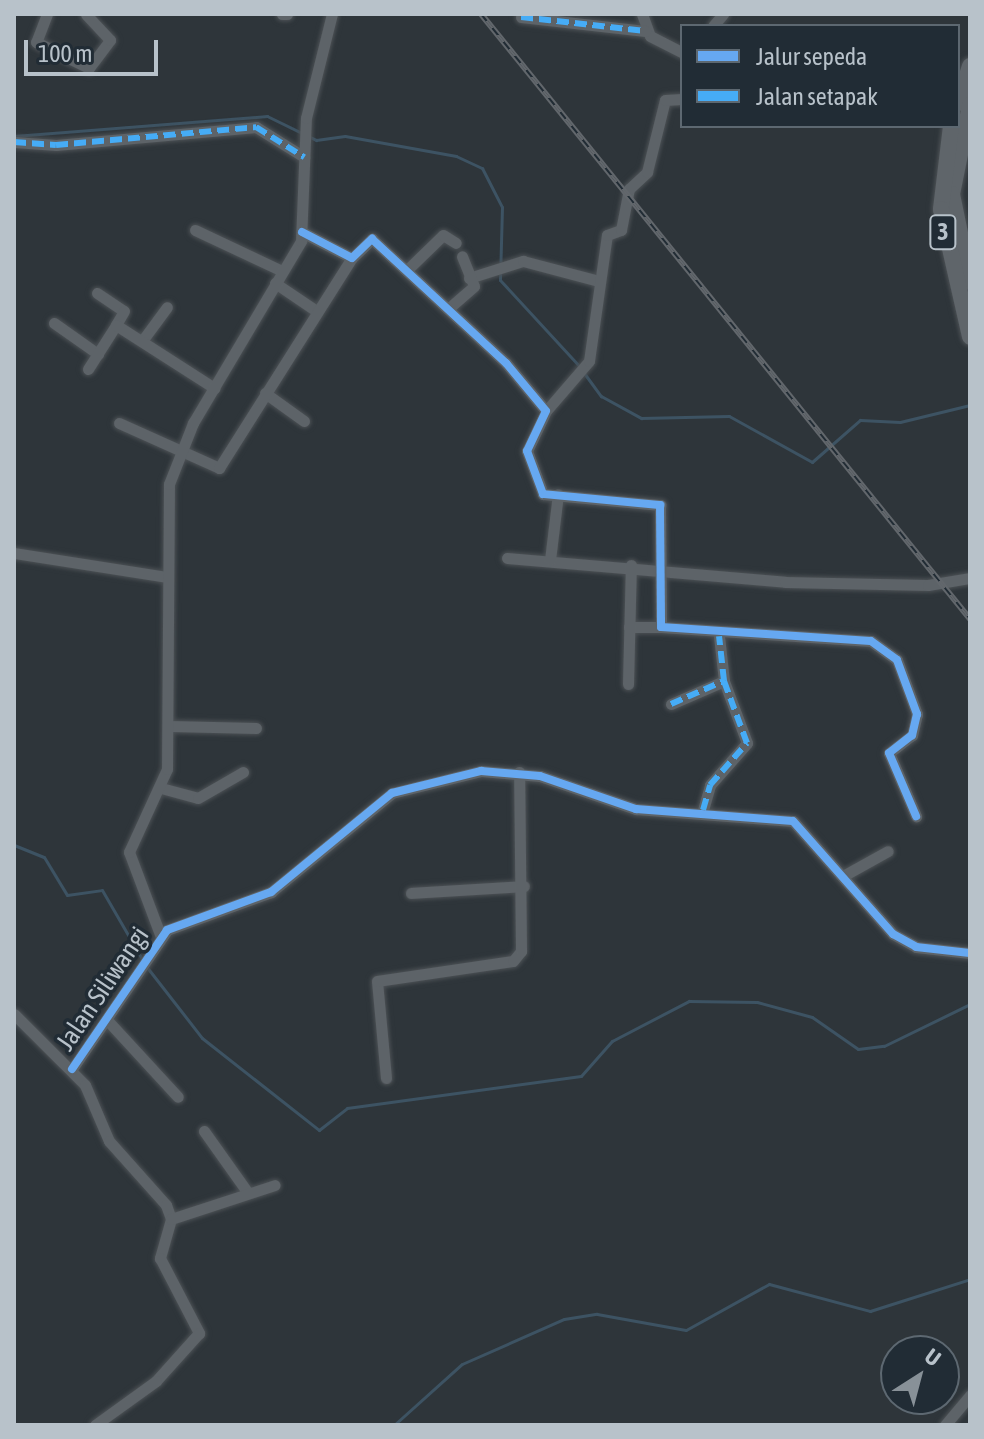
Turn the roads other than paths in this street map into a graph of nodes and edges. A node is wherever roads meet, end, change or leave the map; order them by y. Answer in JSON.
{"nodes":[{"id":1,"x":47,"y":14,"type":"edge"},
{"id":2,"x":86,"y":14,"type":"edge"},
{"id":3,"x":332,"y":14,"type":"edge"},
{"id":4,"x":642,"y":14,"type":"edge"},
{"id":5,"x":521,"y":17,"type":"dead end"},
{"id":6,"x":645,"y":31,"type":"junction"},
{"id":7,"x":680,"y":51,"type":"edge"},
{"id":8,"x":970,"y":66,"type":"edge"},
{"id":9,"x":960,"y":97,"type":"edge"},
{"id":10,"x":680,"y":99,"type":"edge"},
{"id":11,"x":970,"y":105,"type":"edge"},
{"id":12,"x":951,"y":128,"type":"edge"},
{"id":13,"x":14,"y":142,"type":"edge"},
{"id":14,"x":304,"y":157,"type":"junction"},
{"id":15,"x":195,"y":230,"type":"dead end"},
{"id":16,"x":302,"y":232,"type":"junction"},
{"id":17,"x":964,"y":234,"type":"edge"},
{"id":18,"x":456,"y":243,"type":"dead end"},
{"id":19,"x":462,"y":256,"type":"dead end"},
{"id":20,"x":352,"y":258,"type":"junction"},
{"id":21,"x":409,"y":268,"type":"junction"},
{"id":22,"x":282,"y":271,"type":"junction"},
{"id":23,"x":469,"y":278,"type":"junction"},
{"id":24,"x":595,"y":280,"type":"junction"},
{"id":25,"x":970,"y":282,"type":"edge"},
{"id":26,"x":275,"y":283,"type":"junction"},
{"id":27,"x":97,"y":293,"type":"dead end"},
{"id":28,"x":167,"y":307,"type":"dead end"},
{"id":29,"x":449,"y":308,"type":"junction"},
{"id":30,"x":315,"y":310,"type":"junction"},
{"id":31,"x":54,"y":323,"type":"dead end"},
{"id":32,"x":116,"y":325,"type":"junction"},
{"id":33,"x":970,"y":337,"type":"edge"},
{"id":34,"x":142,"y":341,"type":"junction"},
{"id":35,"x":98,"y":354,"type":"junction"},
{"id":36,"x":88,"y":369,"type":"dead end"},
{"id":37,"x":214,"y":388,"type":"junction"},
{"id":38,"x":265,"y":393,"type":"junction"},
{"id":39,"x":546,"y":411,"type":"junction"},
{"id":40,"x":304,"y":421,"type":"dead end"},
{"id":41,"x":119,"y":423,"type":"dead end"},
{"id":42,"x":180,"y":449,"type":"junction"},
{"id":43,"x":558,"y":494,"type":"junction"},
{"id":44,"x":14,"y":553,"type":"edge"},
{"id":45,"x":507,"y":558,"type":"dead end"},
{"id":46,"x":550,"y":560,"type":"junction"},
{"id":47,"x":631,"y":565,"type":"junction"},
{"id":48,"x":664,"y":569,"type":"junction"},
{"id":49,"x":167,"y":577,"type":"junction"},
{"id":50,"x":970,"y":578,"type":"edge"},
{"id":51,"x":629,"y":627,"type":"junction"},
{"id":52,"x":661,"y":627,"type":"junction"},
{"id":53,"x":719,"y":636,"type":"junction"},
{"id":54,"x":724,"y":681,"type":"junction"},
{"id":55,"x":628,"y":684,"type":"dead end"},
{"id":56,"x":671,"y":704,"type":"dead end"},
{"id":57,"x":170,"y":726,"type":"junction"},
{"id":58,"x":256,"y":728,"type":"dead end"},
{"id":59,"x":243,"y":772,"type":"dead end"},
{"id":60,"x":519,"y":772,"type":"junction"},
{"id":61,"x":161,"y":788,"type":"junction"},
{"id":62,"x":703,"y":810,"type":"junction"},
{"id":63,"x":916,"y":816,"type":"dead end"},
{"id":64,"x":888,"y":851,"type":"dead end"},
{"id":65,"x":843,"y":876,"type":"junction"},
{"id":66,"x":524,"y":886,"type":"junction"},
{"id":67,"x":411,"y":893,"type":"dead end"},
{"id":68,"x":161,"y":937,"type":"junction"},
{"id":69,"x":970,"y":953,"type":"edge"},
{"id":70,"x":14,"y":1014,"type":"edge"},
{"id":71,"x":108,"y":1021,"type":"junction"},
{"id":72,"x":72,"y":1069,"type":"junction"},
{"id":73,"x":386,"y":1078,"type":"dead end"},
{"id":74,"x":178,"y":1097,"type":"dead end"},
{"id":75,"x":204,"y":1131,"type":"dead end"},
{"id":76,"x":275,"y":1185,"type":"dead end"},
{"id":77,"x":248,"y":1193,"type":"junction"},
{"id":78,"x":171,"y":1219,"type":"junction"},
{"id":79,"x":970,"y":1395,"type":"edge"},
{"id":80,"x":95,"y":1425,"type":"edge"},
{"id":81,"x":945,"y":1425,"type":"edge"}],
"edges":[{"from":1,"to":2,"type":"street"},
{"from":3,"to":14,"type":"street"},
{"from":4,"to":6,"type":"street"},
{"from":5,"to":6,"type":"street"},
{"from":6,"to":7,"type":"street"},
{"from":8,"to":9,"type":"main road"},
{"from":10,"to":24,"type":"street"},
{"from":11,"to":17,"type":"main road","number":"3"},
{"from":12,"to":33,"type":"main road","number":"3"},
{"from":13,"to":14,"type":"street"},
{"from":14,"to":16,"type":"street"},
{"from":15,"to":22,"type":"street"},
{"from":16,"to":20,"type":"street"},
{"from":16,"to":22,"type":"street"},
{"from":17,"to":25,"type":"main road","number":"3"},
{"from":18,"to":21,"type":"street"},
{"from":19,"to":23,"type":"street"},
{"from":20,"to":21,"type":"street"},
{"from":20,"to":30,"type":"street"},
{"from":21,"to":29,"type":"street"},
{"from":22,"to":26,"type":"street"},
{"from":23,"to":24,"type":"street"},
{"from":23,"to":29,"type":"street"},
{"from":24,"to":39,"type":"street"},
{"from":26,"to":30,"type":"street"},
{"from":26,"to":37,"type":"street"},
{"from":27,"to":32,"type":"street"},
{"from":28,"to":34,"type":"street"},
{"from":29,"to":39,"type":"street"},
{"from":30,"to":38,"type":"street"},
{"from":31,"to":35,"type":"street"},
{"from":32,"to":34,"type":"street"},
{"from":32,"to":35,"type":"street"},
{"from":34,"to":37,"type":"street"},
{"from":35,"to":36,"type":"street"},
{"from":37,"to":42,"type":"street"},
{"from":38,"to":40,"type":"street"},
{"from":38,"to":42,"type":"street"},
{"from":39,"to":43,"type":"street"},
{"from":41,"to":42,"type":"street"},
{"from":42,"to":49,"type":"street"},
{"from":43,"to":46,"type":"street"},
{"from":43,"to":48,"type":"street"},
{"from":44,"to":49,"type":"street"},
{"from":45,"to":46,"type":"street"},
{"from":46,"to":47,"type":"street"},
{"from":47,"to":48,"type":"street"},
{"from":47,"to":51,"type":"street"},
{"from":48,"to":50,"type":"street"},
{"from":48,"to":52,"type":"street"},
{"from":49,"to":57,"type":"street"},
{"from":51,"to":52,"type":"street"},
{"from":51,"to":55,"type":"street"},
{"from":52,"to":53,"type":"street"},
{"from":53,"to":54,"type":"street"},
{"from":53,"to":63,"type":"street"},
{"from":54,"to":56,"type":"street"},
{"from":54,"to":62,"type":"street"},
{"from":57,"to":58,"type":"street"},
{"from":57,"to":61,"type":"street"},
{"from":59,"to":61,"type":"street"},
{"from":60,"to":62,"type":"street","name":"Jalan Siliwangi"},
{"from":60,"to":66,"type":"street"},
{"from":60,"to":68,"type":"street","name":"Jalan Siliwangi"},
{"from":61,"to":68,"type":"street"},
{"from":62,"to":65,"type":"street","name":"Jalan Siliwangi"},
{"from":64,"to":65,"type":"street"},
{"from":65,"to":69,"type":"street","name":"Jalan Siliwangi"},
{"from":66,"to":67,"type":"street"},
{"from":66,"to":73,"type":"street"},
{"from":68,"to":71,"type":"street","name":"Jalan Siliwangi"},
{"from":70,"to":72,"type":"street"},
{"from":71,"to":72,"type":"street","name":"Jalan Siliwangi"},
{"from":71,"to":74,"type":"street"},
{"from":72,"to":78,"type":"street"},
{"from":75,"to":77,"type":"street"},
{"from":76,"to":77,"type":"street"},
{"from":77,"to":78,"type":"street"},
{"from":78,"to":80,"type":"street"},
{"from":79,"to":81,"type":"street"}]}
